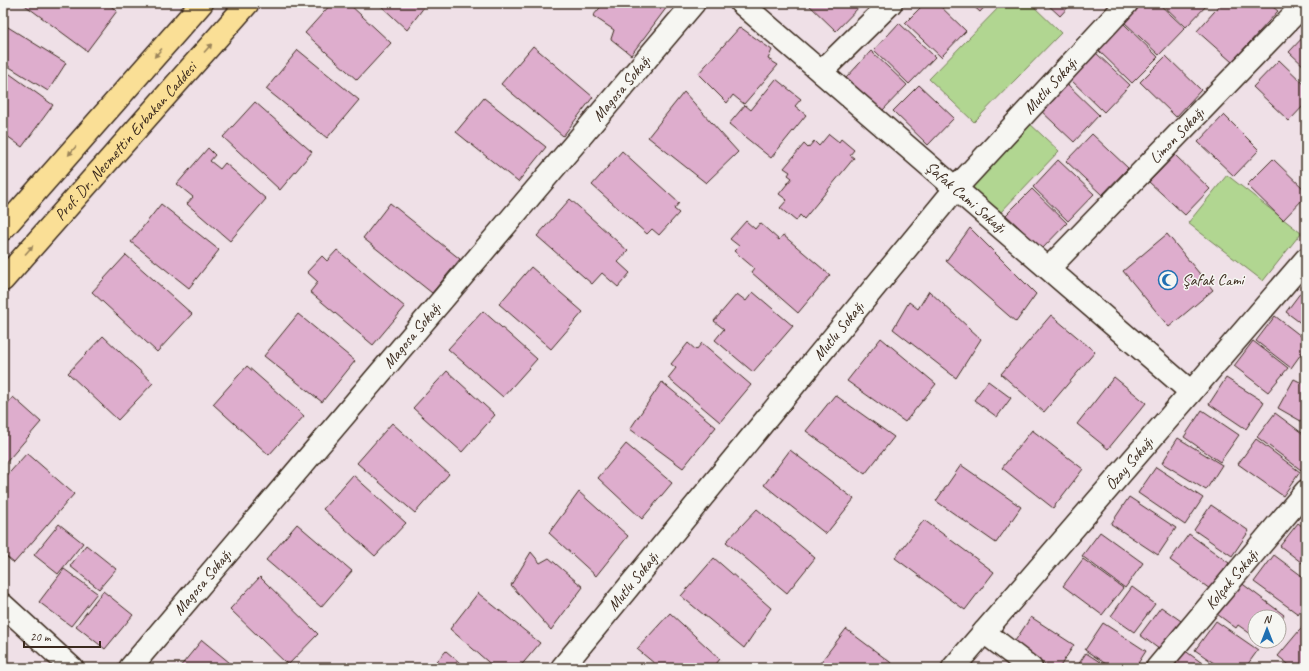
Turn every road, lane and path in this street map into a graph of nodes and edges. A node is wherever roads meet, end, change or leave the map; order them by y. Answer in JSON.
{"nodes":[{"id":1,"x":202,"y":3,"type":"edge"},
{"id":2,"x":248,"y":3,"type":"edge"},
{"id":3,"x":694,"y":3,"type":"edge"},
{"id":4,"x":741,"y":3,"type":"edge"},
{"id":5,"x":891,"y":3,"type":"edge"},
{"id":6,"x":1127,"y":3,"type":"edge"},
{"id":7,"x":1305,"y":3,"type":"edge"},
{"id":8,"x":821,"y":72,"type":"junction"},
{"id":9,"x":956,"y":188,"type":"junction"},
{"id":10,"x":3,"y":229,"type":"edge"},
{"id":11,"x":1306,"y":259,"type":"edge"},
{"id":12,"x":1049,"y":268,"type":"junction"},
{"id":13,"x":3,"y":280,"type":"edge"},
{"id":14,"x":1191,"y":392,"type":"junction"},
{"id":15,"x":1306,"y":490,"type":"edge"},
{"id":16,"x":3,"y":605,"type":"edge"},
{"id":17,"x":984,"y":632,"type":"junction"},
{"id":18,"x":72,"y":668,"type":"edge"},
{"id":19,"x":130,"y":668,"type":"edge"},
{"id":20,"x":562,"y":668,"type":"edge"},
{"id":21,"x":953,"y":668,"type":"edge"},
{"id":22,"x":1031,"y":668,"type":"edge"},
{"id":23,"x":1157,"y":668,"type":"edge"}],
"edges":[{"from":1,"to":10,"type":"main road","name":"Prof. Dr. Necmettin Erbakan Caddesi","one_way":true},
{"from":13,"to":2,"type":"main road","name":"Prof. Dr. Necmettin Erbakan Caddesi","one_way":true},
{"from":3,"to":19,"type":"street","name":"Magosa Sokağı"},
{"from":4,"to":8,"type":"street","name":"Şafak Cami Sokağı"},
{"from":5,"to":8,"type":"street"},
{"from":6,"to":9,"type":"street","name":"Mutlu Sokağı"},
{"from":7,"to":12,"type":"street","name":"Limon Sokağı"},
{"from":8,"to":9,"type":"street","name":"Şafak Cami Sokağı"},
{"from":9,"to":12,"type":"street","name":"Şafak Cami Sokağı"},
{"from":9,"to":20,"type":"street","name":"Mutlu Sokağı"},
{"from":11,"to":14,"type":"street","name":"Özay Sokağı"},
{"from":12,"to":14,"type":"street","name":"Şafak Cami Sokağı"},
{"from":14,"to":17,"type":"street","name":"Özay Sokağı"},
{"from":15,"to":23,"type":"street","name":"Kolçak Sokağı"},
{"from":16,"to":18,"type":"street"},
{"from":17,"to":21,"type":"street","name":"Özay Sokağı"},
{"from":17,"to":22,"type":"street"}]}
